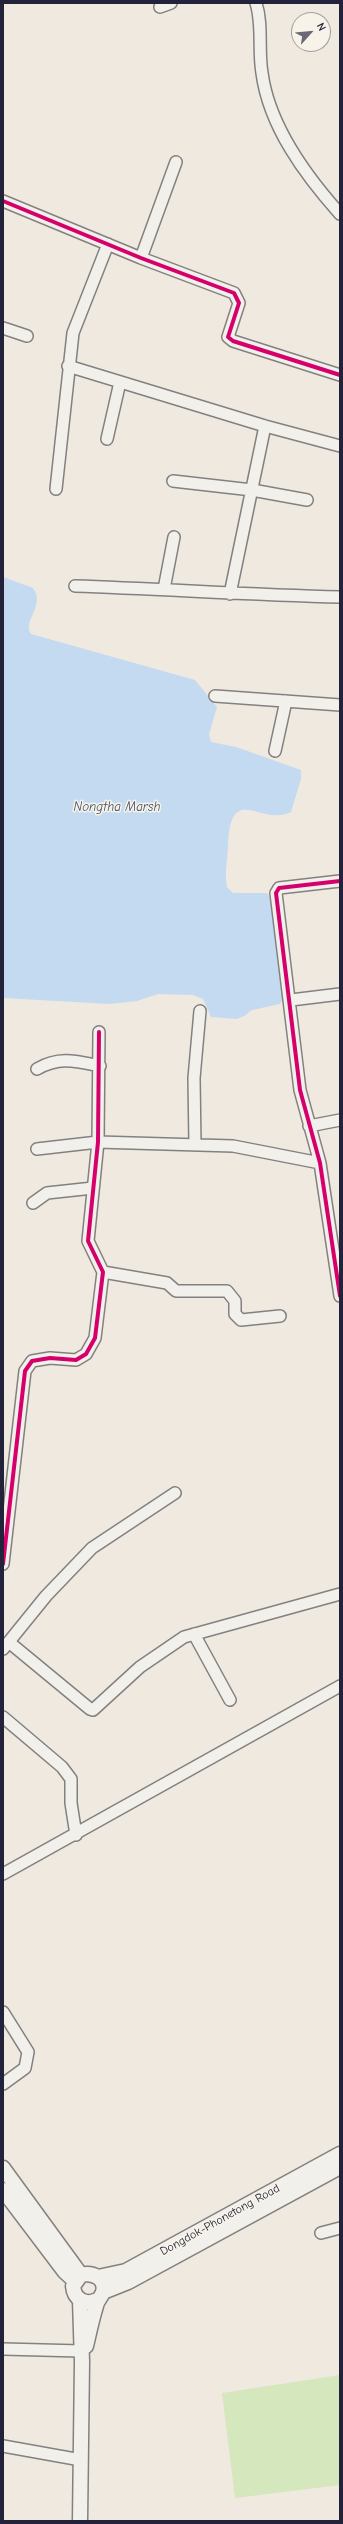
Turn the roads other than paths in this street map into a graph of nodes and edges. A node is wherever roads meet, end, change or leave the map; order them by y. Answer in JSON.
{"nodes":[{"id":1,"x":171,"y":3,"type":"edge"},
{"id":2,"x":256,"y":3,"type":"edge"},
{"id":3,"x":160,"y":7,"type":"dead end"},
{"id":4,"x":176,"y":162,"type":"dead end"},
{"id":5,"x":3,"y":201,"type":"edge"},
{"id":6,"x":340,"y":214,"type":"edge"},
{"id":7,"x":108,"y":244,"type":"junction"},
{"id":8,"x":141,"y":258,"type":"junction"},
{"id":9,"x":3,"y":328,"type":"edge"},
{"id":10,"x":27,"y":336,"type":"dead end"},
{"id":11,"x":68,"y":366,"type":"junction"},
{"id":12,"x":340,"y":375,"type":"edge"},
{"id":13,"x":120,"y":382,"type":"junction"},
{"id":14,"x":265,"y":426,"type":"junction"},
{"id":15,"x":107,"y":439,"type":"dead end"},
{"id":16,"x":340,"y":446,"type":"edge"},
{"id":17,"x":173,"y":480,"type":"dead end"},
{"id":18,"x":56,"y":489,"type":"dead end"},
{"id":19,"x":252,"y":490,"type":"junction"},
{"id":20,"x":307,"y":500,"type":"dead end"},
{"id":21,"x":174,"y":537,"type":"dead end"},
{"id":22,"x":75,"y":586,"type":"dead end"},
{"id":23,"x":164,"y":589,"type":"junction"},
{"id":24,"x":230,"y":594,"type":"junction"},
{"id":25,"x":340,"y":597,"type":"edge"},
{"id":26,"x":216,"y":696,"type":"dead end"},
{"id":27,"x":286,"y":701,"type":"junction"},
{"id":28,"x":340,"y":705,"type":"edge"},
{"id":29,"x":275,"y":751,"type":"dead end"},
{"id":30,"x":340,"y":881,"type":"edge"},
{"id":31,"x":340,"y":994,"type":"edge"},
{"id":32,"x":291,"y":1000,"type":"junction"},
{"id":33,"x":200,"y":1011,"type":"dead end"},
{"id":34,"x":99,"y":1032,"type":"dead end"},
{"id":35,"x":100,"y":1066,"type":"junction"},
{"id":36,"x":37,"y":1069,"type":"dead end"},
{"id":37,"x":340,"y":1120,"type":"edge"},
{"id":38,"x":309,"y":1126,"type":"junction"},
{"id":39,"x":98,"y":1142,"type":"junction"},
{"id":40,"x":195,"y":1145,"type":"junction"},
{"id":41,"x":36,"y":1149,"type":"dead end"},
{"id":42,"x":320,"y":1163,"type":"junction"},
{"id":43,"x":94,"y":1188,"type":"junction"},
{"id":44,"x":33,"y":1203,"type":"dead end"},
{"id":45,"x":103,"y":1272,"type":"junction"},
{"id":46,"x":340,"y":1296,"type":"edge"},
{"id":47,"x":280,"y":1316,"type":"dead end"},
{"id":48,"x":175,"y":1493,"type":"dead end"},
{"id":49,"x":3,"y":1564,"type":"edge"},
{"id":50,"x":340,"y":1594,"type":"edge"},
{"id":51,"x":194,"y":1634,"type":"junction"},
{"id":52,"x":6,"y":1646,"type":"edge"},
{"id":53,"x":340,"y":1686,"type":"edge"},
{"id":54,"x":230,"y":1700,"type":"dead end"},
{"id":55,"x":3,"y":1717,"type":"edge"},
{"id":56,"x":76,"y":1835,"type":"junction"},
{"id":57,"x":3,"y":1874,"type":"edge"},
{"id":58,"x":3,"y":2012,"type":"edge"},
{"id":59,"x":3,"y":2084,"type":"edge"},
{"id":60,"x":340,"y":2154,"type":"edge"},
{"id":61,"x":340,"y":2167,"type":"edge"},
{"id":62,"x":3,"y":2168,"type":"edge"},
{"id":63,"x":3,"y":2190,"type":"edge"},
{"id":64,"x":340,"y":2228,"type":"edge"},
{"id":65,"x":321,"y":2233,"type":"dead end"},
{"id":66,"x":98,"y":2277,"type":"junction"},
{"id":67,"x":78,"y":2278,"type":"junction"},
{"id":68,"x":100,"y":2296,"type":"junction"},
{"id":69,"x":80,"y":2300,"type":"junction"},
{"id":70,"x":3,"y":2348,"type":"edge"},
{"id":71,"x":82,"y":2357,"type":"junction"},
{"id":72,"x":3,"y":2446,"type":"edge"},
{"id":73,"x":81,"y":2460,"type":"junction"},
{"id":74,"x":80,"y":2521,"type":"edge"}],
"edges":[{"from":1,"to":3,"type":"street"},
{"from":2,"to":6,"type":"street"},
{"from":4,"to":8,"type":"street"},
{"from":5,"to":7,"type":"street"},
{"from":7,"to":8,"type":"street"},
{"from":7,"to":11,"type":"street"},
{"from":8,"to":12,"type":"street"},
{"from":9,"to":10,"type":"street"},
{"from":11,"to":13,"type":"street"},
{"from":11,"to":18,"type":"street"},
{"from":13,"to":14,"type":"street"},
{"from":13,"to":15,"type":"street"},
{"from":14,"to":16,"type":"street"},
{"from":14,"to":19,"type":"street"},
{"from":17,"to":19,"type":"street"},
{"from":19,"to":20,"type":"street"},
{"from":19,"to":24,"type":"street"},
{"from":21,"to":23,"type":"street"},
{"from":22,"to":23,"type":"street"},
{"from":23,"to":24,"type":"street"},
{"from":24,"to":25,"type":"street"},
{"from":26,"to":27,"type":"street"},
{"from":27,"to":28,"type":"street"},
{"from":27,"to":29,"type":"street"},
{"from":30,"to":32,"type":"street"},
{"from":31,"to":32,"type":"street"},
{"from":32,"to":38,"type":"street"},
{"from":33,"to":40,"type":"street"},
{"from":34,"to":35,"type":"street"},
{"from":35,"to":36,"type":"street"},
{"from":35,"to":39,"type":"street"},
{"from":37,"to":38,"type":"street"},
{"from":38,"to":42,"type":"street"},
{"from":39,"to":40,"type":"street"},
{"from":39,"to":41,"type":"street"},
{"from":39,"to":43,"type":"street"},
{"from":40,"to":42,"type":"street"},
{"from":42,"to":46,"type":"street"},
{"from":43,"to":44,"type":"street"},
{"from":43,"to":45,"type":"street"},
{"from":45,"to":47,"type":"street"},
{"from":45,"to":49,"type":"street"},
{"from":48,"to":52,"type":"street"},
{"from":50,"to":51,"type":"street"},
{"from":51,"to":52,"type":"street"},
{"from":51,"to":54,"type":"street"},
{"from":53,"to":56,"type":"street"},
{"from":55,"to":56,"type":"street"},
{"from":56,"to":57,"type":"street"},
{"from":58,"to":59,"type":"street"},
{"from":60,"to":66,"type":"main road","name":"Dongdok-Phonetong Road"},
{"from":61,"to":68,"type":"main road","name":"Dongdok-Phonetong Road"},
{"from":62,"to":67,"type":"main road"},
{"from":63,"to":67,"type":"main road"},
{"from":64,"to":65,"type":"street"},
{"from":66,"to":67,"type":"main road","name":"Dongdok-Phonetong Road"},
{"from":66,"to":68,"type":"main road"},
{"from":67,"to":69,"type":"main road"},
{"from":68,"to":69,"type":"main road","name":"Dongdok-Phonetong Road"},
{"from":68,"to":71,"type":"main road"},
{"from":69,"to":71,"type":"main road"},
{"from":70,"to":71,"type":"street"},
{"from":71,"to":73,"type":"main road"},
{"from":72,"to":73,"type":"street"},
{"from":73,"to":74,"type":"main road"}]}
